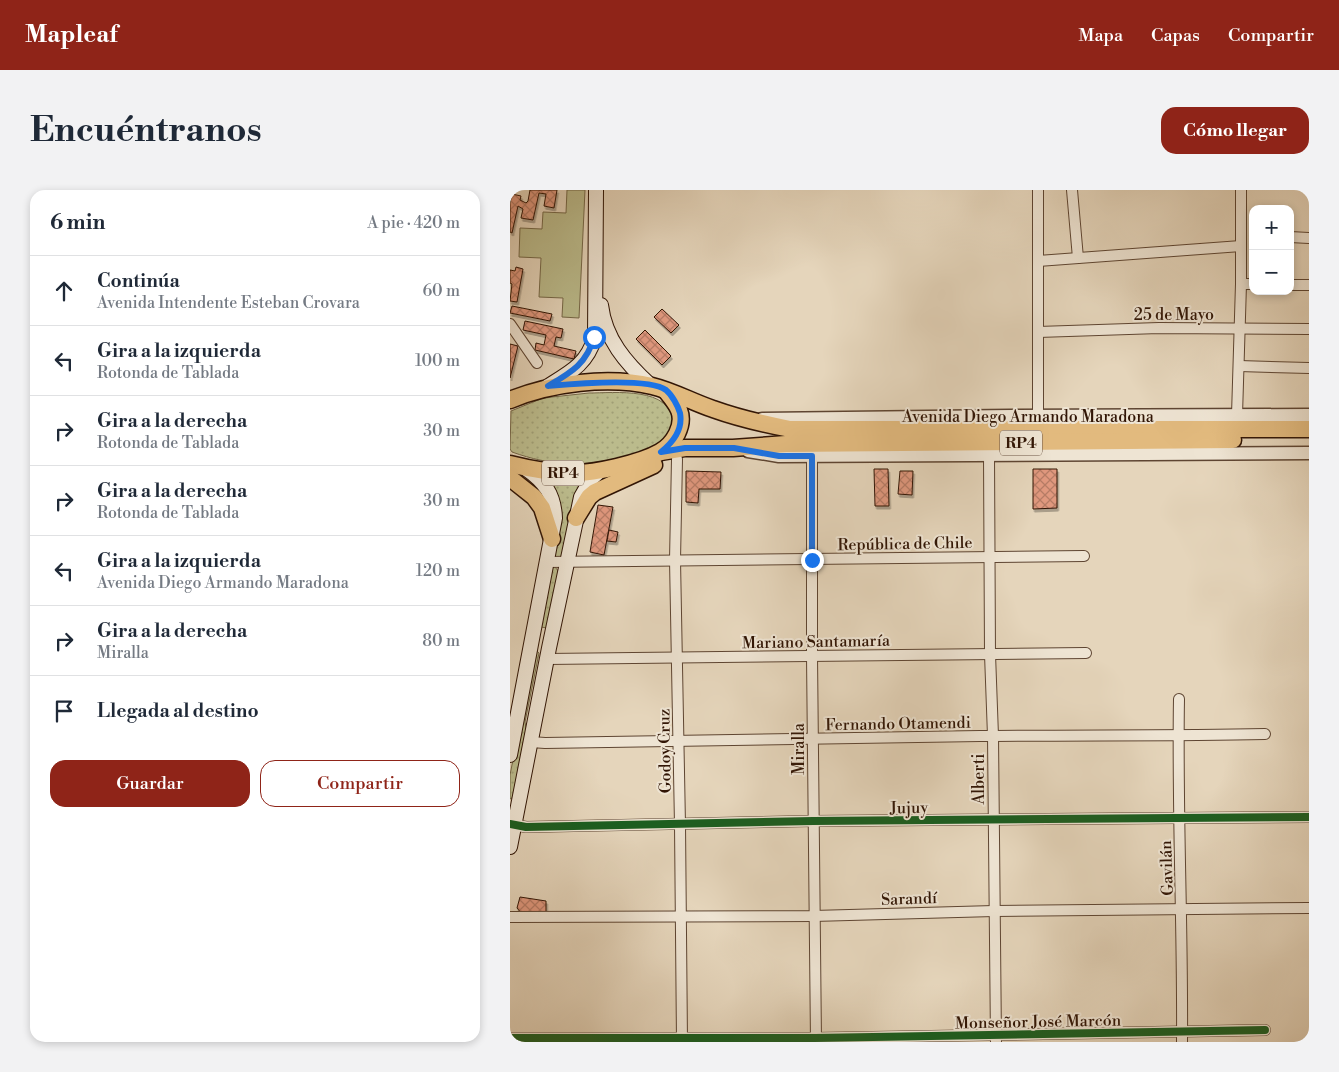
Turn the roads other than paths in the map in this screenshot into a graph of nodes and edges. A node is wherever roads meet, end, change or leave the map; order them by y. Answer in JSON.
{"nodes":[{"id":1,"x":596,"y":190,"type":"edge"},
{"id":2,"x":1038,"y":190,"type":"edge"},
{"id":3,"x":1072,"y":190,"type":"edge"},
{"id":4,"x":1241,"y":190,"type":"edge"},
{"id":5,"x":1294,"y":237,"type":"edge"},
{"id":6,"x":1249,"y":238,"type":"edge"},
{"id":7,"x":1309,"y":238,"type":"edge"},
{"id":8,"x":1241,"y":241,"type":"junction"},
{"id":9,"x":1078,"y":258,"type":"junction"},
{"id":10,"x":1038,"y":261,"type":"junction"},
{"id":11,"x":596,"y":278,"type":"junction"},
{"id":12,"x":1241,"y":284,"type":"junction"},
{"id":13,"x":1249,"y":284,"type":"edge"},
{"id":14,"x":1294,"y":285,"type":"edge"},
{"id":15,"x":1309,"y":285,"type":"edge"},
{"id":16,"x":510,"y":324,"type":"edge"},
{"id":17,"x":1309,"y":329,"type":"edge"},
{"id":18,"x":1240,"y":330,"type":"junction"},
{"id":19,"x":1038,"y":332,"type":"junction"},
{"id":20,"x":537,"y":363,"type":"dead end"},
{"id":21,"x":1239,"y":366,"type":"junction"},
{"id":22,"x":1309,"y":368,"type":"edge"},
{"id":23,"x":650,"y":385,"type":"junction"},
{"id":24,"x":548,"y":386,"type":"junction"},
{"id":25,"x":666,"y":390,"type":"junction"},
{"id":26,"x":510,"y":400,"type":"edge"},
{"id":27,"x":1237,"y":415,"type":"junction"},
{"id":28,"x":1309,"y":415,"type":"edge"},
{"id":29,"x":1038,"y":416,"type":"junction"},
{"id":30,"x":747,"y":419,"type":"junction"},
{"id":31,"x":1309,"y":429,"type":"edge"},
{"id":32,"x":1309,"y":440,"type":"edge"},
{"id":33,"x":730,"y":448,"type":"junction"},
{"id":34,"x":661,"y":452,"type":"junction"},
{"id":35,"x":1309,"y":453,"type":"edge"},
{"id":36,"x":812,"y":456,"type":"junction"},
{"id":37,"x":988,"y":456,"type":"junction"},
{"id":38,"x":677,"y":459,"type":"junction"},
{"id":39,"x":513,"y":467,"type":"edge"},
{"id":40,"x":601,"y":470,"type":"junction"},
{"id":41,"x":576,"y":518,"type":"junction"},
{"id":42,"x":552,"y":539,"type":"junction"},
{"id":43,"x":1084,"y":556,"type":"dead end"},
{"id":44,"x":990,"y":557,"type":"junction"},
{"id":45,"x":675,"y":560,"type":"junction"},
{"id":46,"x":812,"y":560,"type":"junction"},
{"id":47,"x":568,"y":561,"type":"junction"},
{"id":48,"x":547,"y":562,"type":"junction"},
{"id":49,"x":1086,"y":653,"type":"dead end"},
{"id":50,"x":990,"y":654,"type":"junction"},
{"id":51,"x":812,"y":656,"type":"junction"},
{"id":52,"x":677,"y":658,"type":"junction"},
{"id":53,"x":547,"y":659,"type":"junction"},
{"id":54,"x":1179,"y":699,"type":"dead end"},
{"id":55,"x":1265,"y":734,"type":"dead end"},
{"id":56,"x":993,"y":736,"type":"junction"},
{"id":57,"x":1178,"y":736,"type":"junction"},
{"id":58,"x":813,"y":739,"type":"junction"},
{"id":59,"x":530,"y":742,"type":"junction"},
{"id":60,"x":679,"y":742,"type":"junction"},
{"id":61,"x":510,"y":755,"type":"edge"},
{"id":62,"x":1178,"y":817,"type":"junction"},
{"id":63,"x":1309,"y":817,"type":"edge"},
{"id":64,"x":993,"y":820,"type":"junction"},
{"id":65,"x":813,"y":821,"type":"junction"},
{"id":66,"x":512,"y":825,"type":"edge"},
{"id":67,"x":680,"y":825,"type":"junction"},
{"id":68,"x":510,"y":847,"type":"edge"},
{"id":69,"x":1309,"y":908,"type":"edge"},
{"id":70,"x":1182,"y":910,"type":"junction"},
{"id":71,"x":994,"y":911,"type":"junction"},
{"id":72,"x":680,"y":916,"type":"junction"},
{"id":73,"x":813,"y":916,"type":"junction"},
{"id":74,"x":510,"y":917,"type":"edge"},
{"id":75,"x":1266,"y":1030,"type":"dead end"},
{"id":76,"x":1182,"y":1037,"type":"edge"},
{"id":77,"x":510,"y":1038,"type":"edge"},
{"id":78,"x":996,"y":1039,"type":"edge"},
{"id":79,"x":682,"y":1040,"type":"edge"},
{"id":80,"x":816,"y":1040,"type":"edge"}],
"edges":[{"from":1,"to":11,"type":"main road"},
{"from":2,"to":10,"type":"street"},
{"from":3,"to":9,"type":"street"},
{"from":4,"to":8,"type":"street"},
{"from":5,"to":7,"type":"street"},
{"from":6,"to":8,"type":"street"},
{"from":8,"to":9,"type":"street"},
{"from":8,"to":12,"type":"street"},
{"from":9,"to":10,"type":"street"},
{"from":10,"to":19,"type":"street"},
{"from":11,"to":23,"type":"main road"},
{"from":11,"to":24,"type":"main road"},
{"from":12,"to":13,"type":"street"},
{"from":12,"to":18,"type":"street"},
{"from":14,"to":15,"type":"street"},
{"from":16,"to":20,"type":"street"},
{"from":17,"to":18,"type":"street","name":"25 de Mayo"},
{"from":18,"to":19,"type":"street","name":"25 de Mayo"},
{"from":18,"to":21,"type":"street"},
{"from":19,"to":29,"type":"street"},
{"from":21,"to":22,"type":"street"},
{"from":21,"to":27,"type":"street"},
{"from":23,"to":24,"type":"main road","number":"RP4"},
{"from":23,"to":25,"type":"main road","number":"RP4"},
{"from":24,"to":26,"type":"main road","number":"RP4"},
{"from":25,"to":30,"type":"main road","name":"Avenida Diego Armando Maradona","number":"RP4"},
{"from":25,"to":34,"type":"main road"},
{"from":27,"to":28,"type":"street","name":"Avenida Diego Armando Maradona"},
{"from":27,"to":29,"type":"street","name":"Avenida Diego Armando Maradona"},
{"from":29,"to":30,"type":"street","name":"Avenida Diego Armando Maradona"},
{"from":30,"to":31,"type":"main road","name":"Avenida Diego Armando Maradona","number":"RP4"},
{"from":32,"to":33,"type":"main road","name":"Avenida Diego Armando Maradona","number":"RP4"},
{"from":33,"to":34,"type":"main road","name":"Avenida Diego Armando Maradona","number":"RP4"},
{"from":33,"to":36,"type":"street","name":"Avenida Diego Armando Maradona"},
{"from":33,"to":38,"type":"main road"},
{"from":34,"to":40,"type":"main road","number":"RP4"},
{"from":35,"to":37,"type":"street","name":"Avenida Diego Armando Maradona"},
{"from":36,"to":37,"type":"street","name":"Avenida Diego Armando Maradona"},
{"from":36,"to":46,"type":"street","name":"Miralla"},
{"from":37,"to":44,"type":"street","name":"Alberti"},
{"from":38,"to":41,"type":"main road"},
{"from":38,"to":45,"type":"street","name":"Godoy Cruz"},
{"from":39,"to":40,"type":"main road","number":"RP4"},
{"from":39,"to":42,"type":"main road"},
{"from":39,"to":42,"type":"main road"},
{"from":40,"to":41,"type":"main road"},
{"from":41,"to":47,"type":"main road"},
{"from":42,"to":48,"type":"main road"},
{"from":43,"to":44,"type":"street","name":"República de Chile"},
{"from":44,"to":46,"type":"street","name":"República de Chile"},
{"from":44,"to":50,"type":"street","name":"Alberti"},
{"from":45,"to":46,"type":"street","name":"República de Chile"},
{"from":45,"to":47,"type":"street","name":"República de Chile"},
{"from":45,"to":52,"type":"street","name":"Godoy Cruz"},
{"from":46,"to":51,"type":"street","name":"Miralla"},
{"from":47,"to":48,"type":"street","name":"República de Chile"},
{"from":47,"to":53,"type":"main road"},
{"from":48,"to":61,"type":"main road"},
{"from":49,"to":50,"type":"street","name":"Mariano Santamaría"},
{"from":50,"to":51,"type":"street","name":"Mariano Santamaría"},
{"from":50,"to":56,"type":"street","name":"Alberti"},
{"from":51,"to":52,"type":"street","name":"Mariano Santamaría"},
{"from":51,"to":58,"type":"street","name":"Miralla"},
{"from":52,"to":53,"type":"street","name":"Mariano Santamaría"},
{"from":52,"to":60,"type":"street","name":"Godoy Cruz"},
{"from":53,"to":59,"type":"main road"},
{"from":54,"to":57,"type":"street","name":"Gavilán"},
{"from":55,"to":57,"type":"street","name":"Fernando Otamendi"},
{"from":56,"to":57,"type":"street","name":"Fernando Otamendi"},
{"from":56,"to":58,"type":"street","name":"Fernando Otamendi"},
{"from":56,"to":64,"type":"street","name":"Alberti"},
{"from":57,"to":62,"type":"street","name":"Gavilán"},
{"from":58,"to":60,"type":"street","name":"Fernando Otamendi"},
{"from":58,"to":65,"type":"street","name":"Miralla"},
{"from":59,"to":60,"type":"street","name":"Fernando Otamendi"},
{"from":59,"to":66,"type":"main road"},
{"from":60,"to":67,"type":"street","name":"Godoy Cruz"},
{"from":62,"to":63,"type":"street","name":"Jujuy"},
{"from":62,"to":64,"type":"street","name":"Jujuy"},
{"from":62,"to":70,"type":"street","name":"Gavilán"},
{"from":64,"to":65,"type":"street","name":"Jujuy"},
{"from":64,"to":71,"type":"street","name":"Alberti"},
{"from":65,"to":67,"type":"street","name":"Jujuy"},
{"from":65,"to":73,"type":"street","name":"Miralla"},
{"from":66,"to":67,"type":"street","name":"Jujuy"},
{"from":66,"to":68,"type":"main road"},
{"from":67,"to":72,"type":"street","name":"Godoy Cruz"},
{"from":69,"to":70,"type":"street","name":"Sarandí"},
{"from":70,"to":71,"type":"street","name":"Sarandí"},
{"from":70,"to":76,"type":"street","name":"Gavilán"},
{"from":71,"to":73,"type":"street","name":"Sarandí"},
{"from":71,"to":78,"type":"street","name":"Alberti"},
{"from":72,"to":73,"type":"street","name":"Sarandí"},
{"from":72,"to":74,"type":"street","name":"Sarandí"},
{"from":72,"to":79,"type":"street","name":"Godoy Cruz"},
{"from":73,"to":80,"type":"street","name":"Miralla"},
{"from":75,"to":76,"type":"street","name":"Monseñor José Marcón"},
{"from":76,"to":78,"type":"street","name":"Monseñor José Marcón"},
{"from":77,"to":79,"type":"street","name":"Monseñor José Marcón"},
{"from":78,"to":80,"type":"street","name":"Monseñor José Marcón"},
{"from":79,"to":80,"type":"street","name":"Monseñor José Marcón"}]}
